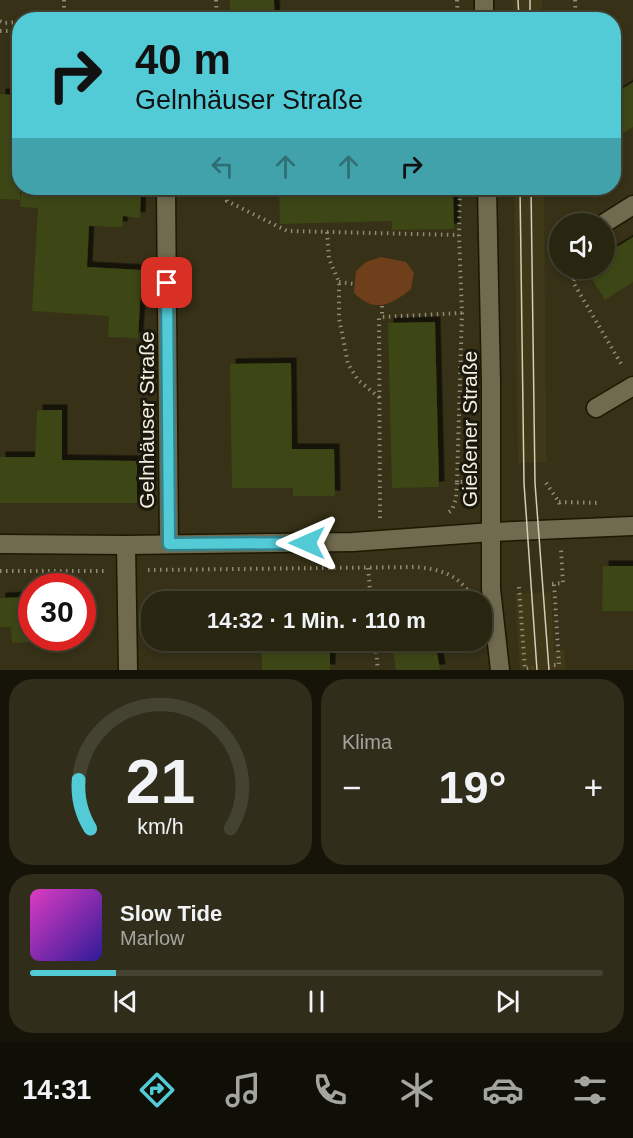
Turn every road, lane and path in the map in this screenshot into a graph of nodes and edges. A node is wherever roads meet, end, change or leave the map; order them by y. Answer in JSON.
{"nodes":[{"id":1,"x":166,"y":195,"type":"edge"},
{"id":2,"x":227,"y":195,"type":"edge"},
{"id":3,"x":460,"y":195,"type":"edge"},
{"id":4,"x":488,"y":195,"type":"edge"},
{"id":5,"x":633,"y":205,"type":"edge"},
{"id":6,"x":615,"y":216,"type":"edge"},
{"id":7,"x":327,"y":232,"type":"junction"},
{"id":8,"x":459,"y":235,"type":"junction"},
{"id":9,"x":574,"y":279,"type":"edge"},
{"id":10,"x":339,"y":282,"type":"junction"},
{"id":11,"x":355,"y":284,"type":"dead end"},
{"id":12,"x":382,"y":306,"type":"dead end"},
{"id":13,"x":462,"y":314,"type":"junction"},
{"id":14,"x":382,"y":317,"type":"junction"},
{"id":15,"x":630,"y":379,"type":"edge"},
{"id":16,"x":380,"y":398,"type":"junction"},
{"id":17,"x":596,"y":408,"type":"dead end"},
{"id":18,"x":457,"y":482,"type":"junction"},
{"id":19,"x":465,"y":482,"type":"dead end"},
{"id":20,"x":546,"y":483,"type":"dead end"},
{"id":21,"x":559,"y":502,"type":"dead end"},
{"id":22,"x":446,"y":513,"type":"dead end"},
{"id":23,"x":390,"y":518,"type":"dead end"},
{"id":24,"x":633,"y":526,"type":"edge"},
{"id":25,"x":492,"y":532,"type":"junction"},
{"id":26,"x":0,"y":544,"type":"edge"},
{"id":27,"x":169,"y":544,"type":"junction"},
{"id":28,"x":126,"y":545,"type":"junction"},
{"id":29,"x":367,"y":561,"type":"dead end"},
{"id":30,"x":368,"y":569,"type":"junction"},
{"id":31,"x":126,"y":570,"type":"junction"},
{"id":32,"x":0,"y":571,"type":"edge"},
{"id":33,"x":554,"y":583,"type":"dead end"},
{"id":34,"x":524,"y":587,"type":"dead end"},
{"id":35,"x":370,"y":591,"type":"edge"},
{"id":36,"x":468,"y":591,"type":"dead end"},
{"id":37,"x":376,"y":651,"type":"edge"},
{"id":38,"x":554,"y":665,"type":"dead end"},
{"id":39,"x":533,"y":668,"type":"dead end"},
{"id":40,"x":128,"y":670,"type":"edge"},
{"id":41,"x":378,"y":670,"type":"edge"},
{"id":42,"x":500,"y":670,"type":"edge"}],
"edges":[{"from":1,"to":27,"type":"street","name":"Gelnhäuser Straße"},
{"from":2,"to":7,"type":"path"},
{"from":3,"to":8,"type":"path"},
{"from":4,"to":25,"type":"street","name":"Gießener Straße"},
{"from":5,"to":6,"type":"street"},
{"from":7,"to":8,"type":"path"},
{"from":7,"to":10,"type":"path"},
{"from":8,"to":13,"type":"path"},
{"from":9,"to":15,"type":"path"},
{"from":10,"to":11,"type":"path"},
{"from":10,"to":16,"type":"path"},
{"from":12,"to":14,"type":"path"},
{"from":13,"to":14,"type":"path"},
{"from":13,"to":18,"type":"path"},
{"from":14,"to":16,"type":"path"},
{"from":15,"to":17,"type":"street"},
{"from":16,"to":23,"type":"path"},
{"from":18,"to":19,"type":"path"},
{"from":18,"to":22,"type":"path"},
{"from":20,"to":21,"type":"path"},
{"from":24,"to":25,"type":"street"},
{"from":25,"to":27,"type":"street"},
{"from":25,"to":42,"type":"street","name":"Gießener Straße"},
{"from":26,"to":28,"type":"street"},
{"from":27,"to":28,"type":"street"},
{"from":28,"to":31,"type":"street"},
{"from":29,"to":30,"type":"path"},
{"from":30,"to":31,"type":"path"},
{"from":30,"to":35,"type":"path"},
{"from":30,"to":36,"type":"path"},
{"from":31,"to":32,"type":"path"},
{"from":31,"to":40,"type":"street"},
{"from":33,"to":38,"type":"path"},
{"from":34,"to":39,"type":"path"},
{"from":37,"to":41,"type":"path"}]}
